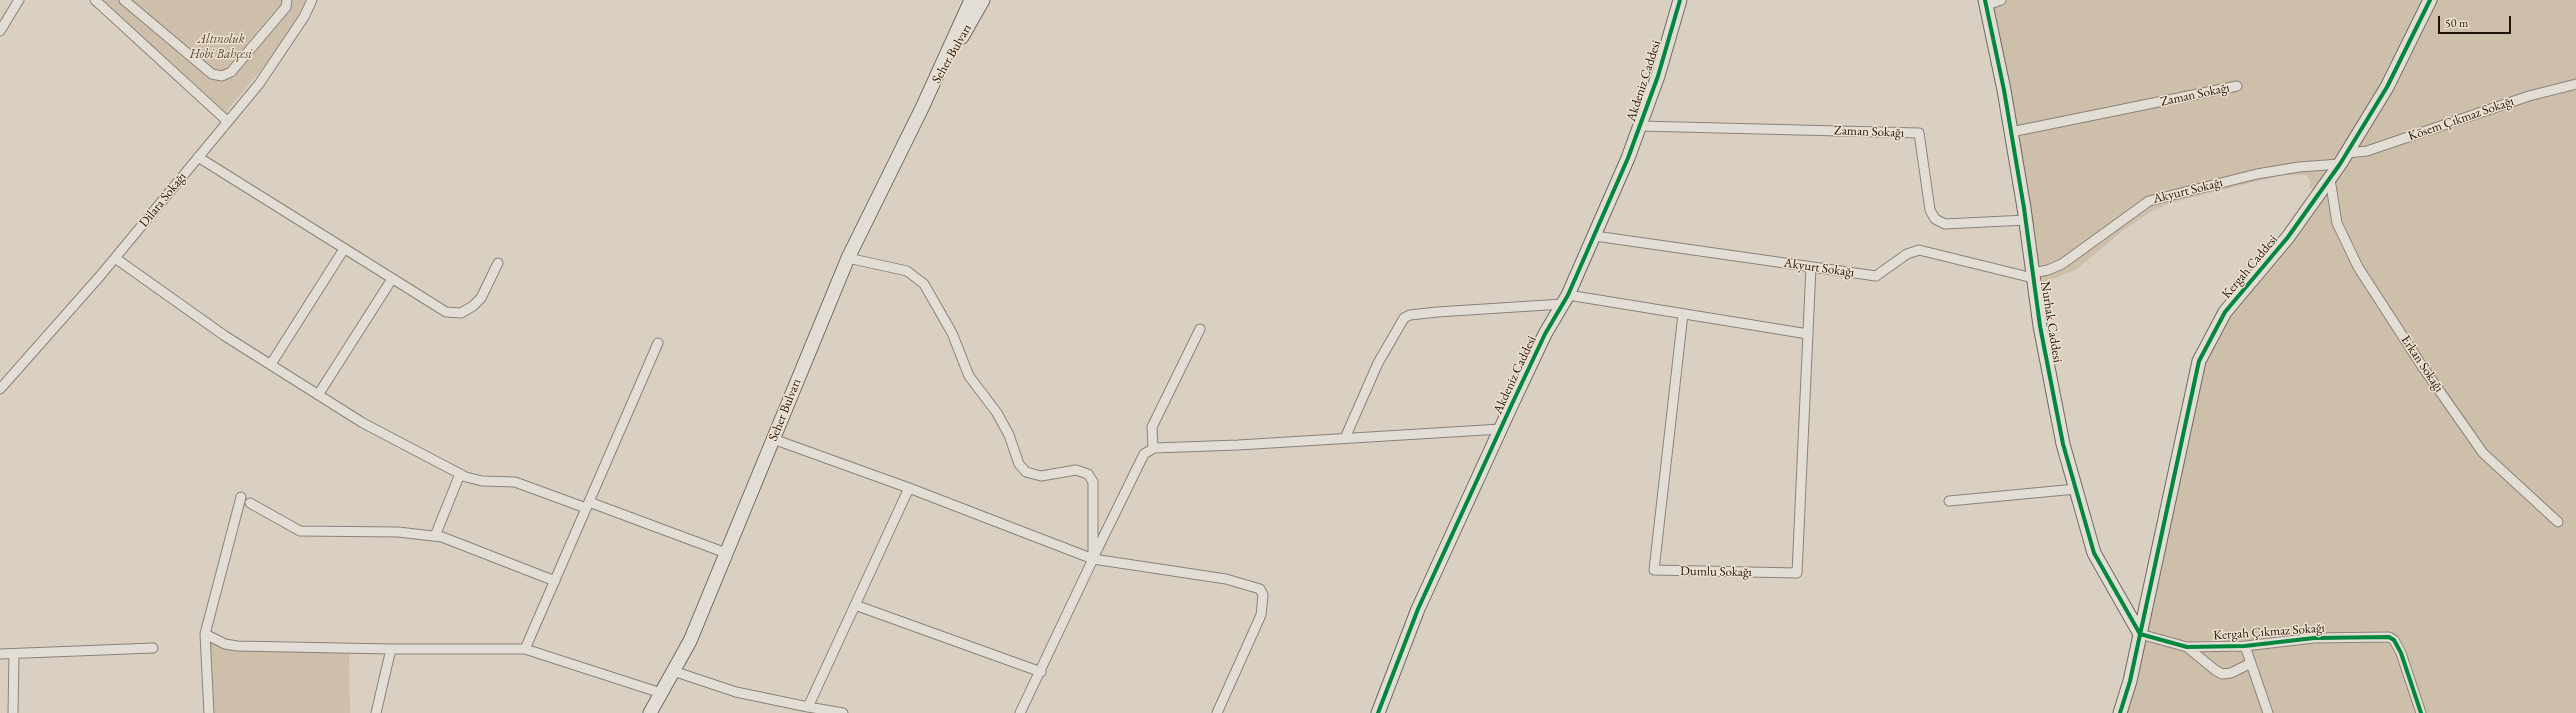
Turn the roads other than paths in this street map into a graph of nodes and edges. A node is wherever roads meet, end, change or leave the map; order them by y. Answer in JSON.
{"nodes":[{"id":1,"x":19,"y":0,"type":"edge"},
{"id":2,"x":95,"y":0,"type":"edge"},
{"id":3,"x":124,"y":0,"type":"edge"},
{"id":4,"x":138,"y":0,"type":"edge"},
{"id":5,"x":287,"y":0,"type":"edge"},
{"id":6,"x":312,"y":0,"type":"edge"},
{"id":7,"x":971,"y":0,"type":"edge"},
{"id":8,"x":983,"y":0,"type":"edge"},
{"id":9,"x":1680,"y":0,"type":"edge"},
{"id":10,"x":2001,"y":0,"type":"edge"},
{"id":11,"x":2430,"y":0,"type":"edge"},
{"id":12,"x":1986,"y":2,"type":"edge"},
{"id":13,"x":132,"y":8,"type":"junction"},
{"id":14,"x":0,"y":31,"type":"edge"},
{"id":15,"x":2576,"y":84,"type":"edge"},
{"id":16,"x":2237,"y":86,"type":"dead end"},
{"id":17,"x":922,"y":108,"type":"junction"},
{"id":18,"x":226,"y":121,"type":"junction"},
{"id":19,"x":1640,"y":126,"type":"junction"},
{"id":20,"x":2011,"y":132,"type":"junction"},
{"id":21,"x":198,"y":156,"type":"junction"},
{"id":22,"x":2344,"y":159,"type":"junction"},
{"id":23,"x":2330,"y":179,"type":"junction"},
{"id":24,"x":2026,"y":220,"type":"junction"},
{"id":25,"x":1595,"y":236,"type":"junction"},
{"id":26,"x":344,"y":249,"type":"junction"},
{"id":27,"x":115,"y":258,"type":"junction"},
{"id":28,"x":848,"y":258,"type":"junction"},
{"id":29,"x":498,"y":263,"type":"dead end"},
{"id":30,"x":1811,"y":266,"type":"junction"},
{"id":31,"x":2033,"y":275,"type":"junction"},
{"id":32,"x":392,"y":279,"type":"junction"},
{"id":33,"x":1565,"y":300,"type":"junction"},
{"id":34,"x":1683,"y":314,"type":"junction"},
{"id":35,"x":1200,"y":329,"type":"dead end"},
{"id":36,"x":1808,"y":334,"type":"junction"},
{"id":37,"x":658,"y":343,"type":"dead end"},
{"id":38,"x":270,"y":364,"type":"junction"},
{"id":39,"x":0,"y":389,"type":"edge"},
{"id":40,"x":318,"y":395,"type":"junction"},
{"id":41,"x":1501,"y":429,"type":"junction"},
{"id":42,"x":1345,"y":438,"type":"junction"},
{"id":43,"x":773,"y":439,"type":"junction"},
{"id":44,"x":1153,"y":448,"type":"junction"},
{"id":45,"x":460,"y":474,"type":"junction"},
{"id":46,"x":909,"y":488,"type":"junction"},
{"id":47,"x":2076,"y":489,"type":"junction"},
{"id":48,"x":241,"y":497,"type":"dead end"},
{"id":49,"x":1949,"y":501,"type":"dead end"},
{"id":50,"x":250,"y":503,"type":"dead end"},
{"id":51,"x":588,"y":505,"type":"junction"},
{"id":52,"x":2558,"y":522,"type":"dead end"},
{"id":53,"x":435,"y":536,"type":"junction"},
{"id":54,"x":726,"y":553,"type":"junction"},
{"id":55,"x":1093,"y":559,"type":"junction"},
{"id":56,"x":555,"y":581,"type":"junction"},
{"id":57,"x":855,"y":605,"type":"junction"},
{"id":58,"x":205,"y":634,"type":"junction"},
{"id":59,"x":2140,"y":634,"type":"junction"},
{"id":60,"x":2245,"y":646,"type":"junction"},
{"id":61,"x":2187,"y":647,"type":"junction"},
{"id":62,"x":153,"y":648,"type":"dead end"},
{"id":63,"x":391,"y":649,"type":"junction"},
{"id":64,"x":525,"y":649,"type":"junction"},
{"id":65,"x":0,"y":654,"type":"edge"},
{"id":66,"x":14,"y":654,"type":"junction"},
{"id":67,"x":2251,"y":663,"type":"junction"},
{"id":68,"x":673,"y":671,"type":"junction"},
{"id":69,"x":1041,"y":672,"type":"junction"},
{"id":70,"x":661,"y":692,"type":"junction"},
{"id":71,"x":808,"y":707,"type":"junction"},
{"id":72,"x":13,"y":713,"type":"edge"},
{"id":73,"x":209,"y":713,"type":"edge"},
{"id":74,"x":376,"y":713,"type":"edge"},
{"id":75,"x":650,"y":713,"type":"edge"},
{"id":76,"x":843,"y":713,"type":"edge"},
{"id":77,"x":1020,"y":713,"type":"edge"},
{"id":78,"x":1217,"y":713,"type":"edge"},
{"id":79,"x":1378,"y":713,"type":"edge"},
{"id":80,"x":2120,"y":713,"type":"edge"},
{"id":81,"x":2268,"y":713,"type":"edge"},
{"id":82,"x":2420,"y":713,"type":"edge"}],
"edges":[{"from":1,"to":14,"type":"street"},
{"from":2,"to":18,"type":"street"},
{"from":3,"to":13,"type":"street"},
{"from":4,"to":13,"type":"street"},
{"from":5,"to":13,"type":"street"},
{"from":6,"to":18,"type":"street","name":"Dilara Sokağı"},
{"from":7,"to":17,"type":"street","name":"Seher Bulvarı"},
{"from":8,"to":17,"type":"street","name":"Seher Bulvarı"},
{"from":9,"to":19,"type":"street","name":"Akdeniz Caddesi"},
{"from":10,"to":12,"type":"street"},
{"from":11,"to":22,"type":"street","name":"Kergah Caddesi"},
{"from":12,"to":20,"type":"street","name":"Nurhak Caddesi"},
{"from":15,"to":22,"type":"street","name":"Kösem Çıkmaz Sokağı"},
{"from":16,"to":20,"type":"street","name":"Zaman Sokağı"},
{"from":17,"to":28,"type":"street","name":"Seher Bulvarı"},
{"from":18,"to":21,"type":"street","name":"Dilara Sokağı"},
{"from":19,"to":24,"type":"street","name":"Zaman Sokağı"},
{"from":19,"to":25,"type":"street","name":"Akdeniz Caddesi"},
{"from":20,"to":24,"type":"street","name":"Nurhak Caddesi"},
{"from":21,"to":26,"type":"street"},
{"from":21,"to":27,"type":"street","name":"Dilara Sokağı"},
{"from":22,"to":23,"type":"street","name":"Kergah Caddesi"},
{"from":22,"to":31,"type":"street","name":"Akyurt Sokağı"},
{"from":23,"to":52,"type":"street","name":"Erkan Sokağı"},
{"from":23,"to":59,"type":"street","name":"Kergah Caddesi"},
{"from":24,"to":31,"type":"street","name":"Nurhak Caddesi"},
{"from":25,"to":30,"type":"street","name":"Akyurt Sokağı"},
{"from":25,"to":33,"type":"street","name":"Akdeniz Caddesi"},
{"from":26,"to":32,"type":"street"},
{"from":26,"to":38,"type":"street"},
{"from":27,"to":38,"type":"street"},
{"from":27,"to":39,"type":"street","name":"Dilara Sokağı"},
{"from":28,"to":43,"type":"street","name":"Seher Bulvarı"},
{"from":28,"to":55,"type":"street"},
{"from":29,"to":32,"type":"street"},
{"from":30,"to":31,"type":"street","name":"Akyurt Sokağı"},
{"from":30,"to":36,"type":"street","name":"Dumlu Sokağı"},
{"from":31,"to":47,"type":"street","name":"Nurhak Caddesi"},
{"from":32,"to":40,"type":"street"},
{"from":33,"to":34,"type":"street"},
{"from":33,"to":41,"type":"street","name":"Akdeniz Caddesi"},
{"from":33,"to":42,"type":"street"},
{"from":34,"to":36,"type":"street"},
{"from":34,"to":36,"type":"street","name":"Dumlu Sokağı"},
{"from":35,"to":44,"type":"street"},
{"from":37,"to":51,"type":"street"},
{"from":38,"to":40,"type":"street"},
{"from":40,"to":45,"type":"street"},
{"from":41,"to":42,"type":"street"},
{"from":41,"to":79,"type":"street","name":"Akdeniz Caddesi"},
{"from":42,"to":44,"type":"street"},
{"from":43,"to":46,"type":"street"},
{"from":43,"to":54,"type":"street","name":"Seher Bulvarı"},
{"from":44,"to":55,"type":"street"},
{"from":45,"to":51,"type":"street"},
{"from":45,"to":53,"type":"street"},
{"from":46,"to":55,"type":"street"},
{"from":46,"to":57,"type":"street"},
{"from":47,"to":49,"type":"street"},
{"from":47,"to":59,"type":"street","name":"Nurhak Caddesi"},
{"from":48,"to":58,"type":"street"},
{"from":50,"to":53,"type":"street"},
{"from":51,"to":54,"type":"street"},
{"from":51,"to":56,"type":"street"},
{"from":53,"to":56,"type":"street"},
{"from":54,"to":68,"type":"street","name":"Seher Bulvarı"},
{"from":55,"to":69,"type":"street"},
{"from":55,"to":78,"type":"street"},
{"from":56,"to":64,"type":"street"},
{"from":57,"to":69,"type":"street"},
{"from":57,"to":71,"type":"street"},
{"from":58,"to":63,"type":"street"},
{"from":58,"to":73,"type":"street"},
{"from":59,"to":61,"type":"street","name":"Kergah Çıkmaz Sokağı"},
{"from":59,"to":80,"type":"street","name":"Kergah Caddesi"},
{"from":60,"to":61,"type":"street","name":"Kergah Çıkmaz Sokağı"},
{"from":60,"to":67,"type":"street"},
{"from":60,"to":82,"type":"street","name":"Kergah Çıkmaz Sokağı"},
{"from":61,"to":67,"type":"street"},
{"from":62,"to":66,"type":"street"},
{"from":63,"to":64,"type":"street"},
{"from":63,"to":74,"type":"street"},
{"from":64,"to":70,"type":"street"},
{"from":65,"to":66,"type":"street"},
{"from":66,"to":72,"type":"street"},
{"from":67,"to":81,"type":"street"},
{"from":68,"to":70,"type":"street","name":"Seher Bulvarı"},
{"from":68,"to":71,"type":"street"},
{"from":69,"to":77,"type":"street"},
{"from":70,"to":75,"type":"street","name":"Seher Bulvarı"},
{"from":71,"to":76,"type":"street"}]}
